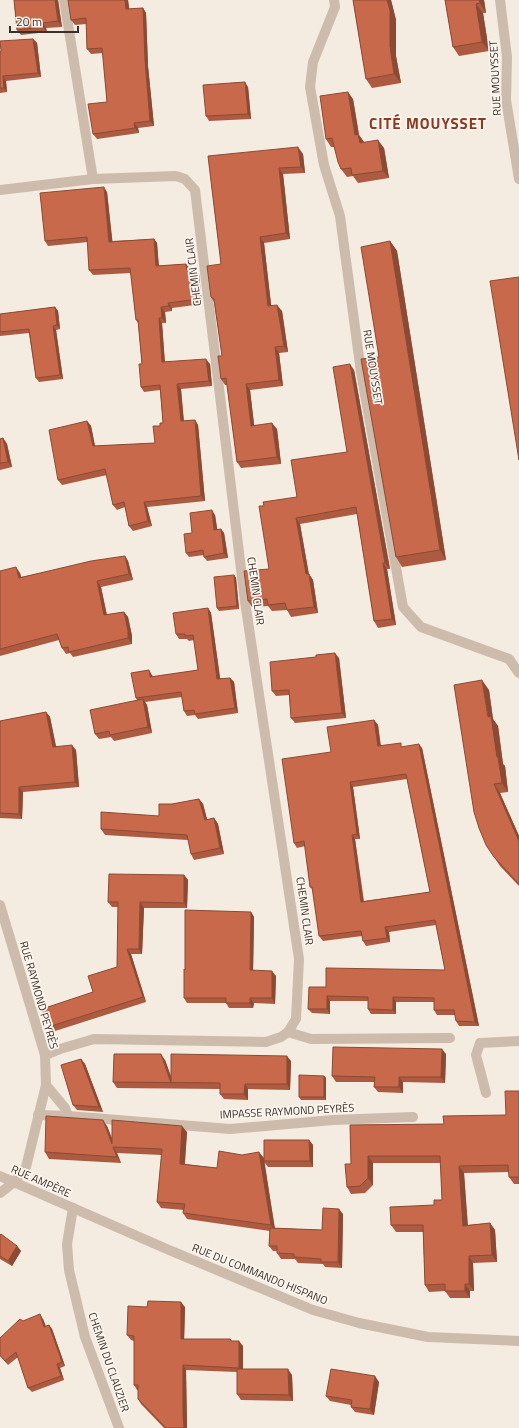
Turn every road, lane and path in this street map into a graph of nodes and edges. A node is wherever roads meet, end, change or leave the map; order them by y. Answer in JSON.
{"nodes":[{"id":1,"x":64,"y":0,"type":"edge"},
{"id":2,"x":334,"y":0,"type":"edge"},
{"id":3,"x":500,"y":0,"type":"edge"},
{"id":4,"x":519,"y":178,"type":"edge"},
{"id":5,"x":93,"y":179,"type":"junction"},
{"id":6,"x":0,"y":190,"type":"edge"},
{"id":7,"x":519,"y":673,"type":"edge"},
{"id":8,"x":0,"y":905,"type":"edge"},
{"id":9,"x":288,"y":1032,"type":"junction"},
{"id":10,"x":450,"y":1038,"type":"dead end"},
{"id":11,"x":519,"y":1041,"type":"edge"},
{"id":12,"x":44,"y":1054,"type":"junction"},
{"id":13,"x":46,"y":1085,"type":"junction"},
{"id":14,"x":486,"y":1094,"type":"dead end"},
{"id":15,"x":38,"y":1115,"type":"junction"},
{"id":16,"x":68,"y":1116,"type":"junction"},
{"id":17,"x":413,"y":1117,"type":"dead end"},
{"id":18,"x":0,"y":1176,"type":"edge"},
{"id":19,"x":14,"y":1182,"type":"junction"},
{"id":20,"x":0,"y":1193,"type":"edge"},
{"id":21,"x":73,"y":1208,"type":"junction"},
{"id":22,"x":519,"y":1341,"type":"edge"},
{"id":23,"x":119,"y":1428,"type":"edge"}],
"edges":[{"from":1,"to":5,"type":"street"},
{"from":2,"to":7,"type":"street","name":"RUE MOUYSSET"},
{"from":3,"to":4,"type":"street","name":"RUE MOUYSSET"},
{"from":5,"to":6,"type":"street","name":"CHEMIN CLAIR"},
{"from":5,"to":9,"type":"street","name":"CHEMIN CLAIR"},
{"from":8,"to":12,"type":"street","name":"RUE RAYMOND PEYRÈS"},
{"from":9,"to":10,"type":"street"},
{"from":9,"to":12,"type":"street"},
{"from":11,"to":14,"type":"street"},
{"from":12,"to":13,"type":"street","name":"RUE RAYMOND PEYRÈS"},
{"from":13,"to":15,"type":"street","name":"RUE RAYMOND PEYRÈS"},
{"from":13,"to":16,"type":"street"},
{"from":15,"to":16,"type":"street","name":"IMPASSE RAYMOND PEYRÈS"},
{"from":15,"to":19,"type":"street","name":"RUE RAYMOND PEYRÈS"},
{"from":16,"to":17,"type":"street","name":"IMPASSE RAYMOND PEYRÈS"},
{"from":18,"to":19,"type":"street","name":"RUE AMPÈRE"},
{"from":19,"to":20,"type":"street","name":"RUE RAYMOND PEYRÈS"},
{"from":19,"to":21,"type":"street","name":"RUE AMPÈRE"},
{"from":21,"to":22,"type":"street","name":"RUE DU COMMANDO HISPANO"},
{"from":21,"to":23,"type":"street","name":"CHEMIN DU CLAUZIER"}]}
